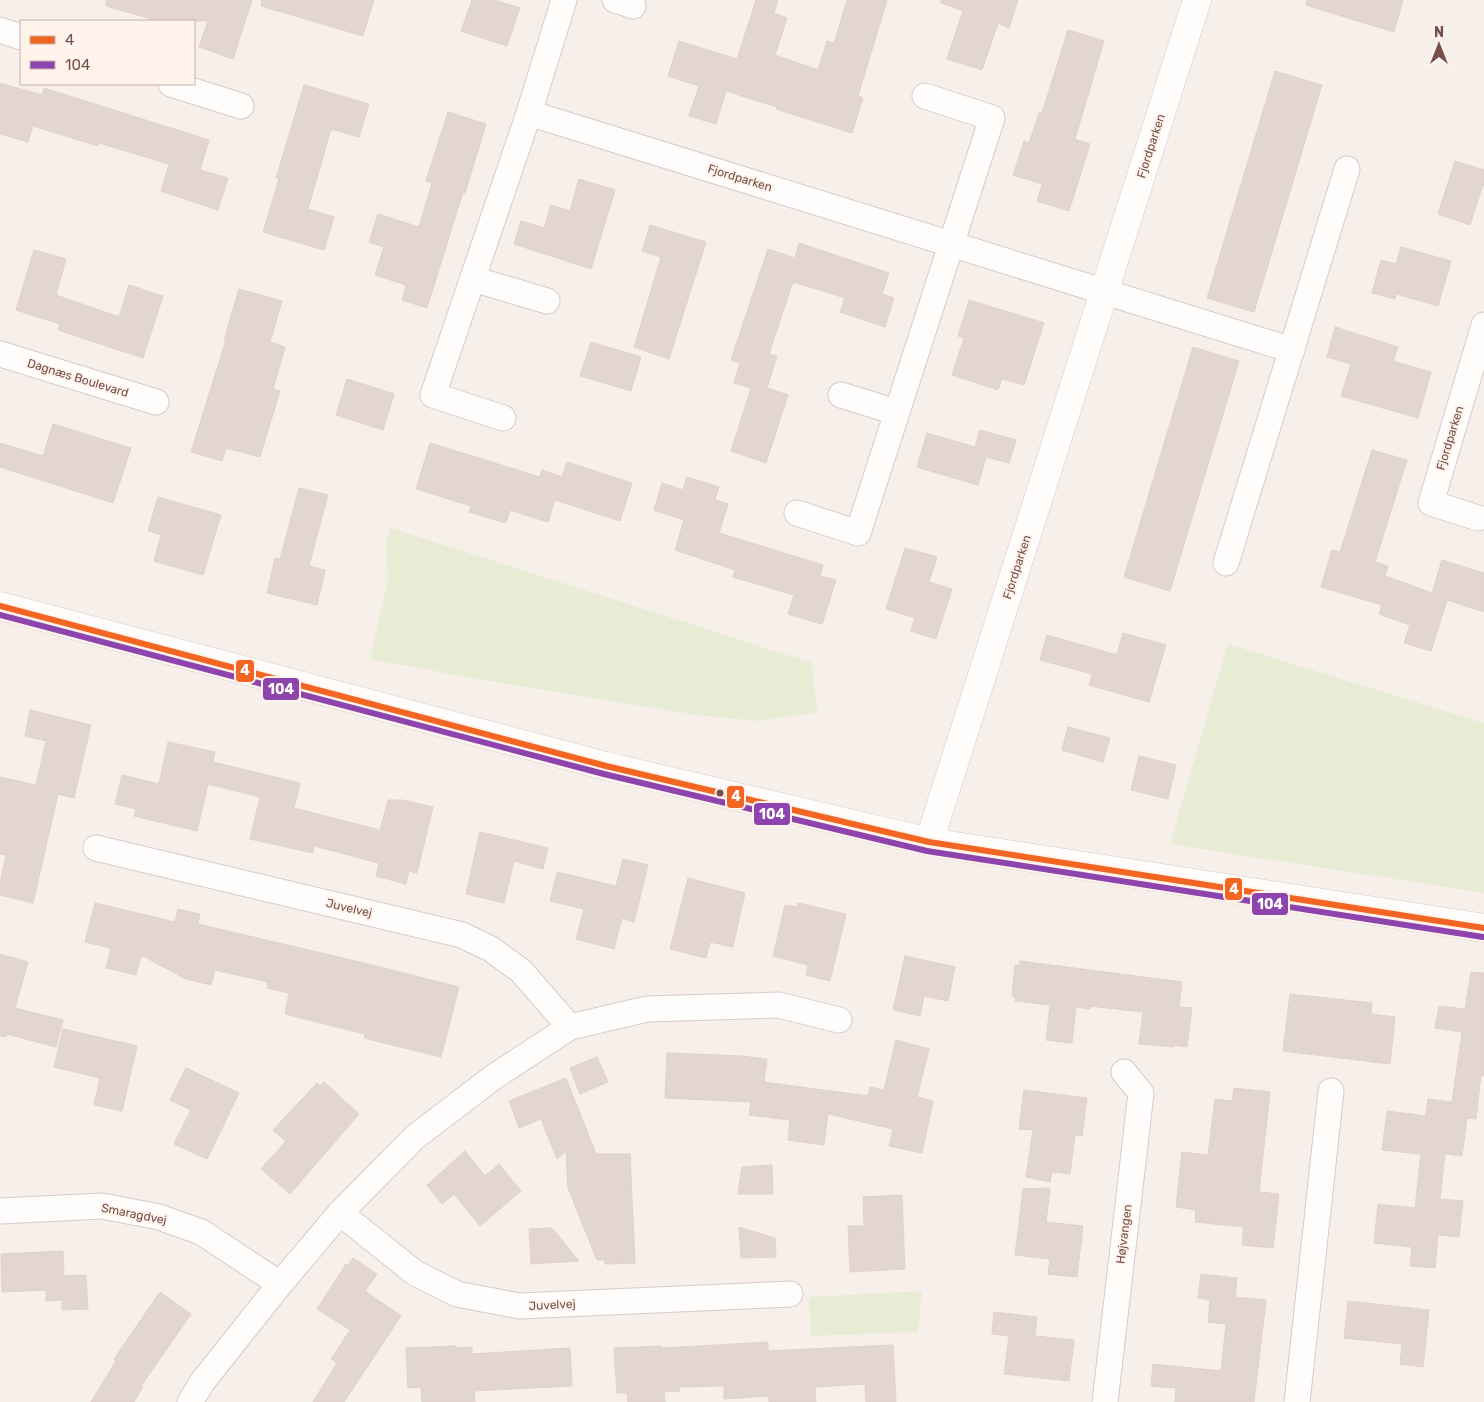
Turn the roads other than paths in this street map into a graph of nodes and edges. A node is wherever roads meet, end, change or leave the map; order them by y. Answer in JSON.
{"nodes":[{"id":1,"x":564,"y":0,"type":"edge"},
{"id":2,"x":1197,"y":0,"type":"edge"},
{"id":3,"x":0,"y":30,"type":"edge"},
{"id":4,"x":20,"y":37,"type":"edge"},
{"id":5,"x":174,"y":85,"type":"edge"},
{"id":6,"x":926,"y":96,"type":"dead end"},
{"id":7,"x":241,"y":106,"type":"dead end"},
{"id":8,"x":529,"y":113,"type":"junction"},
{"id":9,"x":1347,"y":169,"type":"dead end"},
{"id":10,"x":950,"y":244,"type":"junction"},
{"id":11,"x":473,"y":278,"type":"junction"},
{"id":12,"x":1104,"y":292,"type":"junction"},
{"id":13,"x":547,"y":301,"type":"dead end"},
{"id":14,"x":1484,"y":325,"type":"edge"},
{"id":15,"x":1292,"y":350,"type":"junction"},
{"id":16,"x":0,"y":354,"type":"edge"},
{"id":17,"x":841,"y":395,"type":"dead end"},
{"id":18,"x":156,"y":402,"type":"dead end"},
{"id":19,"x":896,"y":412,"type":"junction"},
{"id":20,"x":503,"y":418,"type":"dead end"},
{"id":21,"x":797,"y":512,"type":"dead end"},
{"id":22,"x":1478,"y":518,"type":"dead end"},
{"id":23,"x":1226,"y":563,"type":"dead end"},
{"id":24,"x":0,"y":606,"type":"edge"},
{"id":25,"x":929,"y":842,"type":"junction"},
{"id":26,"x":96,"y":848,"type":"dead end"},
{"id":27,"x":1484,"y":928,"type":"edge"},
{"id":28,"x":839,"y":1020,"type":"dead end"},
{"id":29,"x":570,"y":1027,"type":"junction"},
{"id":30,"x":1124,"y":1072,"type":"dead end"},
{"id":31,"x":1331,"y":1091,"type":"dead end"},
{"id":32,"x":0,"y":1211,"type":"edge"},
{"id":33,"x":340,"y":1213,"type":"junction"},
{"id":34,"x":280,"y":1284,"type":"junction"},
{"id":35,"x":790,"y":1294,"type":"dead end"},
{"id":36,"x":190,"y":1402,"type":"edge"},
{"id":37,"x":1105,"y":1402,"type":"edge"},
{"id":38,"x":1297,"y":1402,"type":"edge"}],
"edges":[{"from":1,"to":8,"type":"street"},
{"from":2,"to":12,"type":"main road","name":"Fjordparken"},
{"from":3,"to":4,"type":"street"},
{"from":5,"to":7,"type":"street"},
{"from":6,"to":10,"type":"street"},
{"from":8,"to":10,"type":"street","name":"Fjordparken"},
{"from":8,"to":11,"type":"street"},
{"from":9,"to":15,"type":"street"},
{"from":10,"to":12,"type":"street","name":"Fjordparken"},
{"from":10,"to":19,"type":"street"},
{"from":11,"to":13,"type":"street"},
{"from":11,"to":20,"type":"street"},
{"from":12,"to":15,"type":"street","name":"Fjordparken"},
{"from":12,"to":25,"type":"main road","name":"Fjordparken"},
{"from":14,"to":22,"type":"street","name":"Fjordparken"},
{"from":15,"to":23,"type":"street"},
{"from":16,"to":18,"type":"street","name":"Dagnæs Boulevard"},
{"from":17,"to":19,"type":"street"},
{"from":19,"to":21,"type":"street"},
{"from":24,"to":25,"type":"main road"},
{"from":25,"to":27,"type":"main road"},
{"from":26,"to":29,"type":"street","name":"Juvelvej"},
{"from":28,"to":29,"type":"street"},
{"from":29,"to":33,"type":"street"},
{"from":30,"to":37,"type":"street","name":"Højvangen"},
{"from":31,"to":38,"type":"street"},
{"from":32,"to":34,"type":"street","name":"Smaragdvej"},
{"from":33,"to":34,"type":"street"},
{"from":33,"to":35,"type":"street","name":"Juvelvej"},
{"from":34,"to":36,"type":"street"}]}
